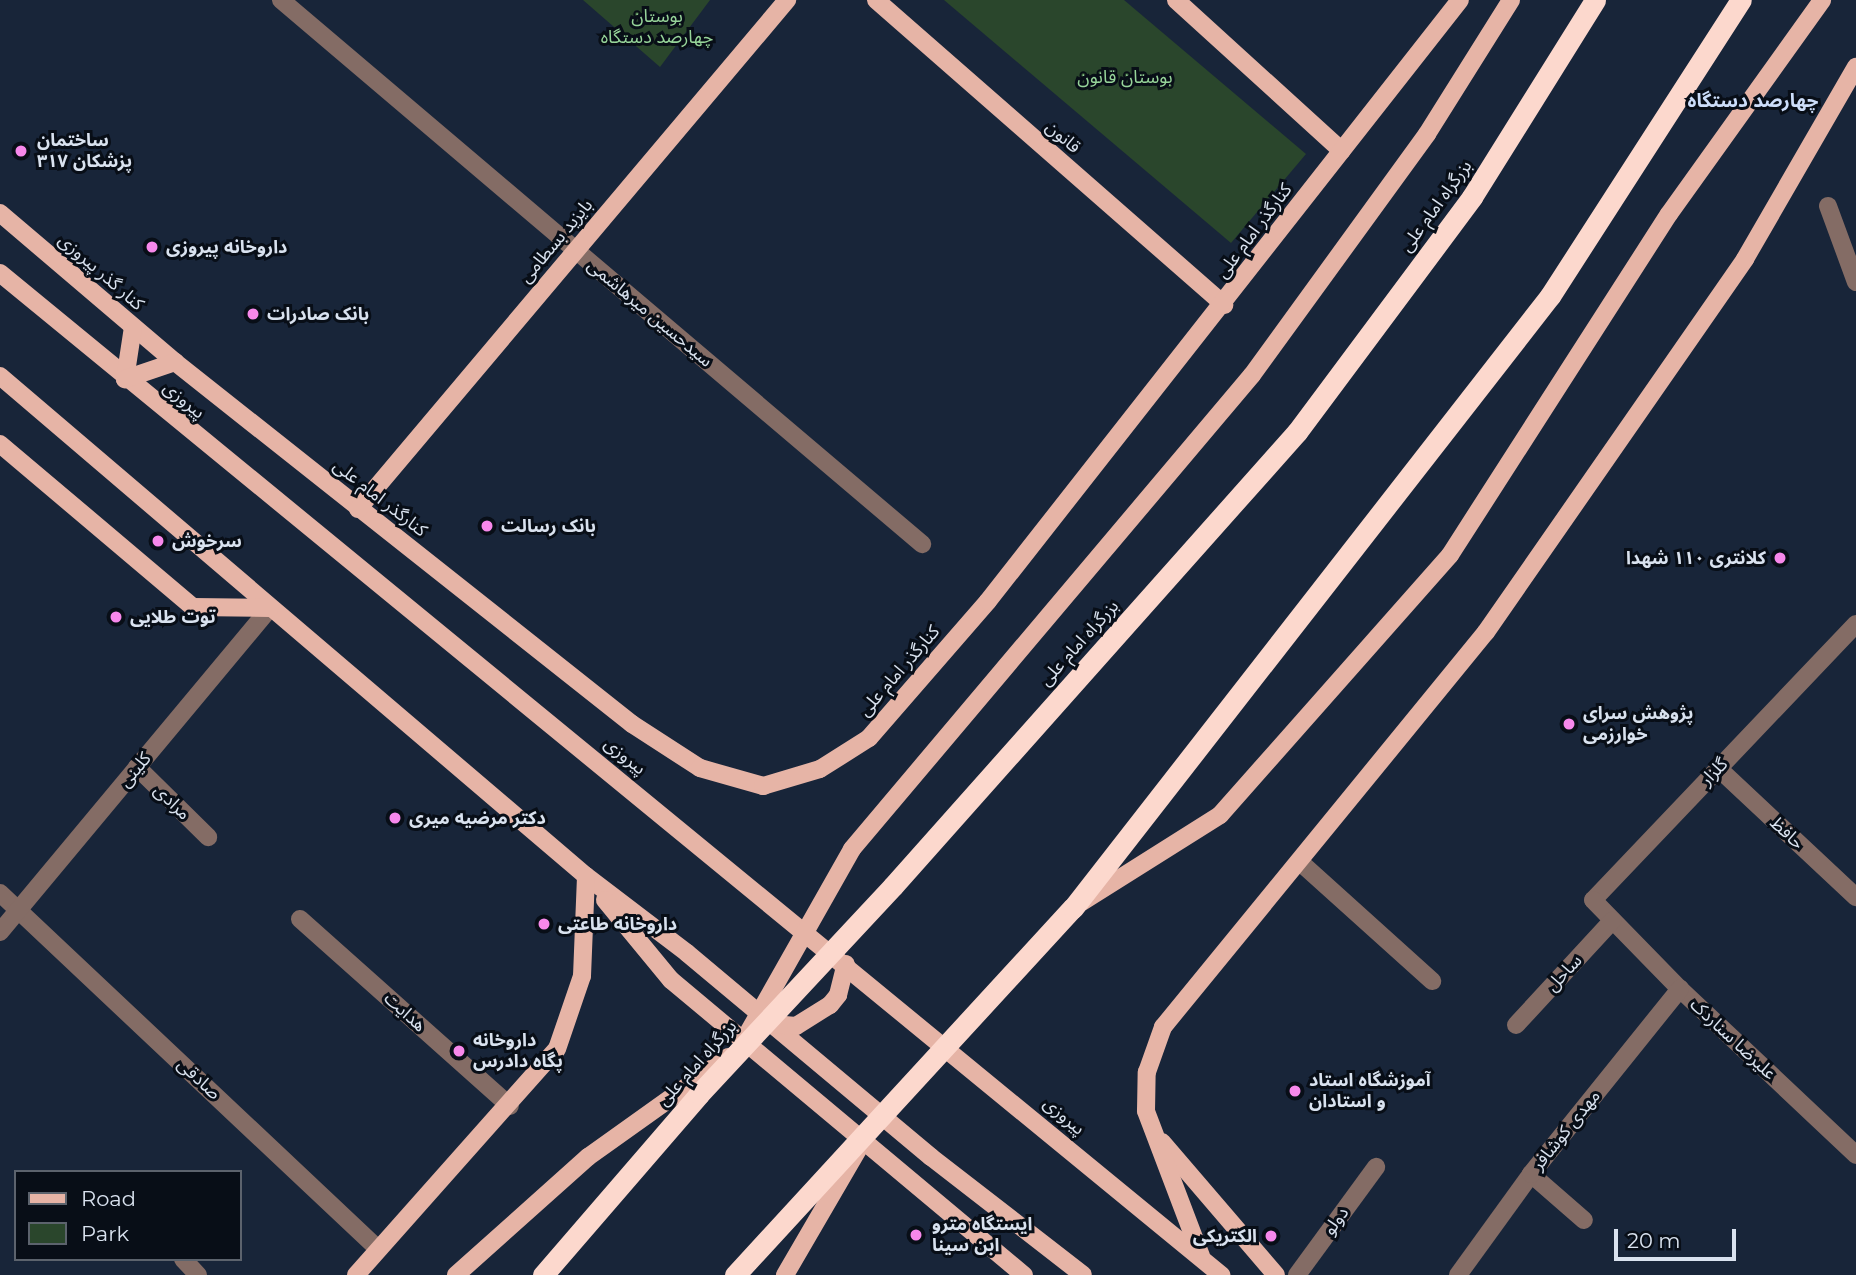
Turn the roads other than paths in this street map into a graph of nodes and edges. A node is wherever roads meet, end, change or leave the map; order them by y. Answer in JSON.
{"nodes":[{"id":1,"x":281,"y":0,"type":"edge"},
{"id":2,"x":787,"y":0,"type":"edge"},
{"id":3,"x":876,"y":0,"type":"edge"},
{"id":4,"x":1175,"y":0,"type":"edge"},
{"id":5,"x":1460,"y":0,"type":"edge"},
{"id":6,"x":1511,"y":0,"type":"edge"},
{"id":7,"x":1595,"y":0,"type":"edge"},
{"id":8,"x":1741,"y":0,"type":"edge"},
{"id":9,"x":1822,"y":0,"type":"edge"},
{"id":10,"x":1856,"y":67,"type":"edge"},
{"id":11,"x":1342,"y":151,"type":"junction"},
{"id":12,"x":1828,"y":206,"type":"dead end"},
{"id":13,"x":0,"y":213,"type":"edge"},
{"id":14,"x":576,"y":250,"type":"junction"},
{"id":15,"x":0,"y":273,"type":"edge"},
{"id":16,"x":1856,"y":282,"type":"edge"},
{"id":17,"x":1224,"y":305,"type":"junction"},
{"id":18,"x":133,"y":327,"type":"junction"},
{"id":19,"x":175,"y":362,"type":"junction"},
{"id":20,"x":0,"y":376,"type":"edge"},
{"id":21,"x":125,"y":379,"type":"junction"},
{"id":22,"x":0,"y":445,"type":"edge"},
{"id":23,"x":358,"y":509,"type":"junction"},
{"id":24,"x":922,"y":544,"type":"dead end"},
{"id":25,"x":270,"y":608,"type":"junction"},
{"id":26,"x":1853,"y":632,"type":"edge"},
{"id":27,"x":137,"y":767,"type":"junction"},
{"id":28,"x":1718,"y":768,"type":"junction"},
{"id":29,"x":208,"y":837,"type":"dead end"},
{"id":30,"x":1300,"y":862,"type":"junction"},
{"id":31,"x":586,"y":876,"type":"junction"},
{"id":32,"x":0,"y":893,"type":"edge"},
{"id":33,"x":1856,"y":897,"type":"edge"},
{"id":34,"x":1073,"y":908,"type":"junction"},
{"id":35,"x":19,"y":909,"type":"junction"},
{"id":36,"x":300,"y":919,"type":"dead end"},
{"id":37,"x":1612,"y":921,"type":"junction"},
{"id":38,"x":0,"y":932,"type":"edge"},
{"id":39,"x":846,"y":964,"type":"junction"},
{"id":40,"x":1433,"y":981,"type":"dead end"},
{"id":41,"x":1680,"y":989,"type":"junction"},
{"id":42,"x":772,"y":1024,"type":"junction"},
{"id":43,"x":1517,"y":1025,"type":"dead end"},
{"id":44,"x":739,"y":1050,"type":"junction"},
{"id":45,"x":510,"y":1106,"type":"junction"},
{"id":46,"x":1146,"y":1111,"type":"junction"},
{"id":47,"x":872,"y":1123,"type":"junction"},
{"id":48,"x":1854,"y":1150,"type":"edge"},
{"id":49,"x":1376,"y":1167,"type":"dead end"},
{"id":50,"x":1531,"y":1174,"type":"junction"},
{"id":51,"x":1584,"y":1220,"type":"dead end"},
{"id":52,"x":378,"y":1249,"type":"junction"},
{"id":53,"x":1203,"y":1259,"type":"junction"},
{"id":54,"x":356,"y":1275,"type":"edge"},
{"id":55,"x":456,"y":1275,"type":"edge"},
{"id":56,"x":543,"y":1275,"type":"edge"},
{"id":57,"x":735,"y":1275,"type":"edge"},
{"id":58,"x":785,"y":1275,"type":"edge"},
{"id":59,"x":1024,"y":1275,"type":"edge"},
{"id":60,"x":1083,"y":1275,"type":"edge"},
{"id":61,"x":1221,"y":1275,"type":"edge"},
{"id":62,"x":1276,"y":1275,"type":"edge"},
{"id":63,"x":1297,"y":1275,"type":"edge"},
{"id":64,"x":1458,"y":1275,"type":"edge"}],
"edges":[{"from":1,"to":14,"type":"street","name":"سیدحسین میرهاشمی"},
{"from":2,"to":14,"type":"main road","name":"بایزید بسطامی"},
{"from":3,"to":17,"type":"main road","name":"قانون"},
{"from":4,"to":11,"type":"main road"},
{"from":5,"to":11,"type":"main road","name":"کنارگذر امام علی"},
{"from":6,"to":44,"type":"main road"},
{"from":7,"to":44,"type":"highway","name":"بزرگراه امام علی"},
{"from":8,"to":34,"type":"highway"},
{"from":9,"to":34,"type":"main road"},
{"from":10,"to":30,"type":"main road"},
{"from":11,"to":17,"type":"main road","name":"کنارگذر امام علی"},
{"from":12,"to":16,"type":"street"},
{"from":13,"to":18,"type":"main road","name":"کنار گذر پیروزی"},
{"from":14,"to":23,"type":"main road","name":"بایزید بسطامی"},
{"from":14,"to":24,"type":"street","name":"سیدحسین میرهاشمی"},
{"from":15,"to":21,"type":"main road","name":"پیروزی"},
{"from":17,"to":23,"type":"main road","name":"کنارگذر امام علی"},
{"from":18,"to":19,"type":"main road","name":"کنار گذر پیروزی"},
{"from":18,"to":21,"type":"main road"},
{"from":19,"to":21,"type":"main road"},
{"from":19,"to":23,"type":"main road","name":"کنارگذر امام علی"},
{"from":20,"to":25,"type":"main road"},
{"from":21,"to":39,"type":"main road","name":"پیروزی"},
{"from":22,"to":25,"type":"main road"},
{"from":25,"to":27,"type":"street","name":"کلینی"},
{"from":25,"to":31,"type":"main road"},
{"from":26,"to":28,"type":"street","name":"گلزار"},
{"from":27,"to":29,"type":"street","name":"مرادی"},
{"from":27,"to":35,"type":"street","name":"کلینی"},
{"from":28,"to":33,"type":"street","name":"حافظ"},
{"from":28,"to":37,"type":"street","name":"گلزار"},
{"from":30,"to":40,"type":"street"},
{"from":30,"to":46,"type":"main road"},
{"from":31,"to":42,"type":"main road"},
{"from":31,"to":45,"type":"main road"},
{"from":31,"to":59,"type":"main road"},
{"from":32,"to":35,"type":"street","name":"صادقی"},
{"from":34,"to":47,"type":"highway"},
{"from":35,"to":38,"type":"street","name":"کلینی"},
{"from":35,"to":52,"type":"street","name":"صادقی"},
{"from":36,"to":45,"type":"street","name":"هدایت"},
{"from":37,"to":41,"type":"street","name":"علیرضا سناردک"},
{"from":37,"to":43,"type":"street","name":"ساحل"},
{"from":39,"to":42,"type":"main road"},
{"from":39,"to":53,"type":"main road","name":"پیروزی"},
{"from":41,"to":48,"type":"street","name":"علیرضا سناردک"},
{"from":41,"to":50,"type":"street","name":"مهدی کوشافر"},
{"from":42,"to":60,"type":"main road"},
{"from":44,"to":55,"type":"main road"},
{"from":44,"to":56,"type":"highway","name":"بزرگراه امام علی"},
{"from":45,"to":52,"type":"main road"},
{"from":46,"to":53,"type":"main road"},
{"from":46,"to":62,"type":"main road"},
{"from":47,"to":57,"type":"highway"},
{"from":47,"to":58,"type":"main road"},
{"from":49,"to":63,"type":"street","name":"دولو"},
{"from":50,"to":51,"type":"street"},
{"from":50,"to":64,"type":"street","name":"مهدی کوشافر"},
{"from":52,"to":54,"type":"main road"},
{"from":53,"to":61,"type":"main road","name":"پیروزی"}]}
